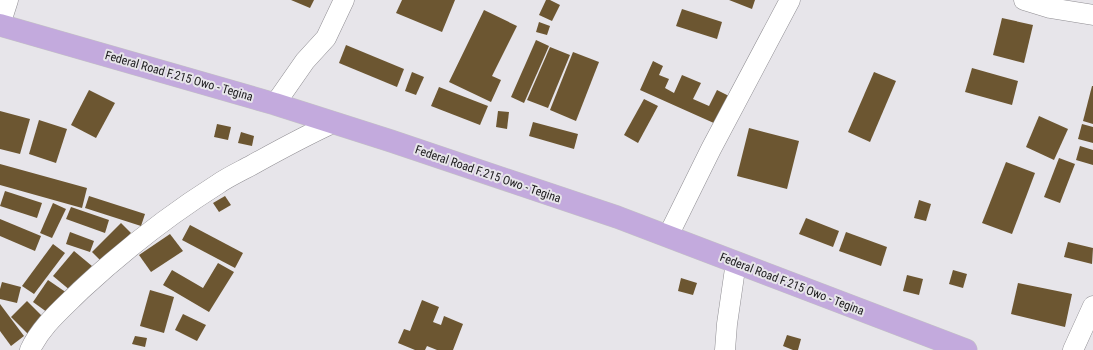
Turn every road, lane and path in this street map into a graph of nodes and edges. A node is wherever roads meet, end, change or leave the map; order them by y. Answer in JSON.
{"nodes":[{"id":1,"x":8,"y":0,"type":"edge"},
{"id":2,"x":344,"y":0,"type":"edge"},
{"id":3,"x":790,"y":0,"type":"edge"},
{"id":4,"x":1024,"y":0,"type":"edge"},
{"id":5,"x":1093,"y":15,"type":"edge"},
{"id":6,"x":0,"y":25,"type":"edge"},
{"id":7,"x":275,"y":104,"type":"junction"},
{"id":8,"x":333,"y":122,"type":"junction"},
{"id":9,"x":668,"y":236,"type":"junction"},
{"id":10,"x":736,"y":262,"type":"junction"},
{"id":11,"x":1093,"y":306,"type":"edge"},
{"id":12,"x":30,"y":350,"type":"edge"},
{"id":13,"x":725,"y":350,"type":"edge"},
{"id":14,"x":966,"y":350,"type":"edge"},
{"id":15,"x":1073,"y":350,"type":"edge"}],
"edges":[{"from":1,"to":6,"type":"street"},
{"from":2,"to":7,"type":"street"},
{"from":3,"to":9,"type":"street"},
{"from":4,"to":5,"type":"street"},
{"from":6,"to":7,"type":"main road","name":"Federal Road F.215 Owo - Tegina"},
{"from":7,"to":8,"type":"main road","name":"Federal Road F.215 Owo - Tegina"},
{"from":8,"to":9,"type":"main road","name":"Federal Road F.215 Owo - Tegina"},
{"from":8,"to":12,"type":"street"},
{"from":9,"to":10,"type":"main road","name":"Federal Road F.215 Owo - Tegina"},
{"from":10,"to":13,"type":"street"},
{"from":10,"to":14,"type":"main road","name":"Federal Road F.215 Owo - Tegina"},
{"from":11,"to":15,"type":"street"}]}
